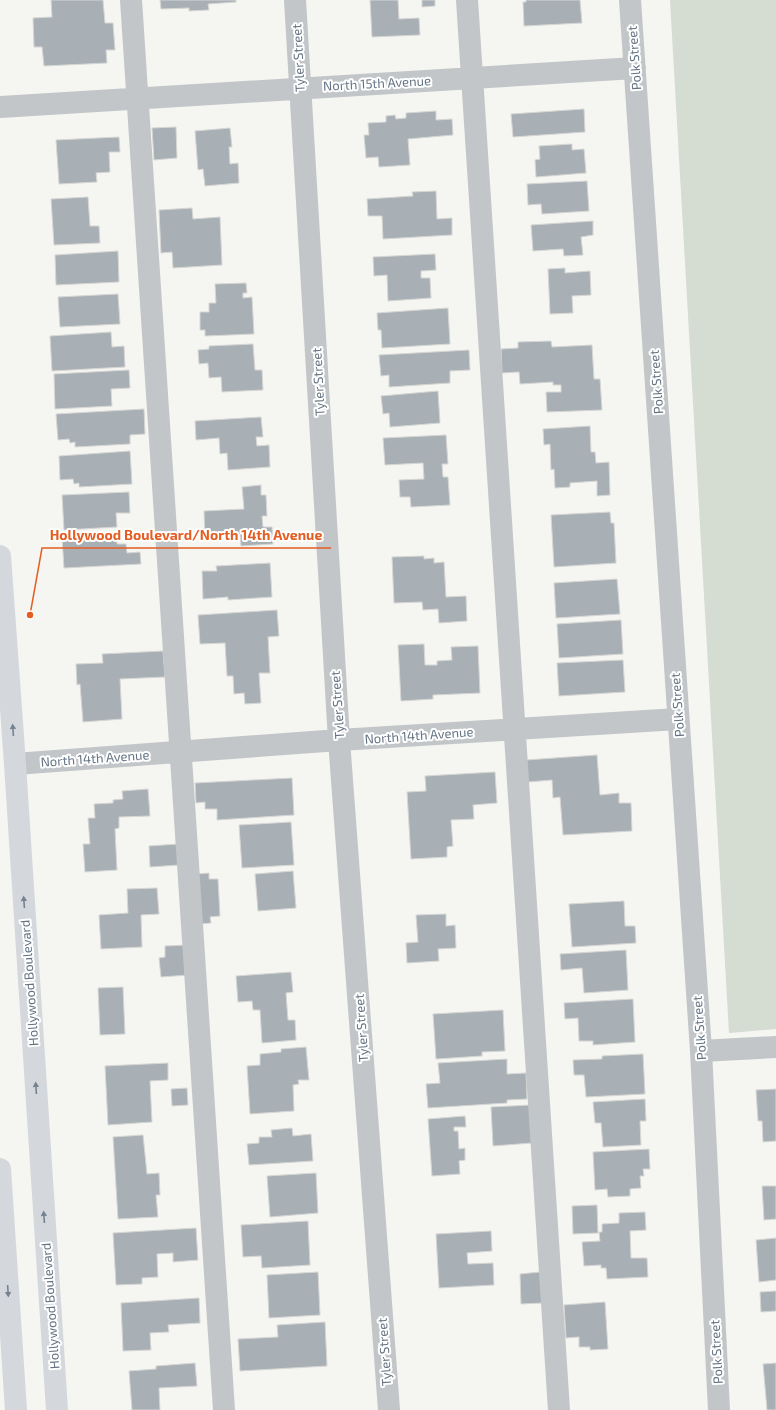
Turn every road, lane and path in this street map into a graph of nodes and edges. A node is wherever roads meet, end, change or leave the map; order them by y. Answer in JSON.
{"nodes":[{"id":1,"x":131,"y":0,"type":"edge"},
{"id":2,"x":295,"y":0,"type":"edge"},
{"id":3,"x":467,"y":0,"type":"edge"},
{"id":4,"x":630,"y":0,"type":"edge"},
{"id":5,"x":634,"y":68,"type":"junction"},
{"id":6,"x":472,"y":78,"type":"junction"},
{"id":7,"x":300,"y":88,"type":"junction"},
{"id":8,"x":138,"y":98,"type":"junction"},
{"id":9,"x":0,"y":108,"type":"edge"},
{"id":10,"x":0,"y":556,"type":"edge"},
{"id":11,"x":678,"y":720,"type":"junction"},
{"id":12,"x":514,"y":730,"type":"junction"},
{"id":13,"x":339,"y":740,"type":"junction"},
{"id":14,"x":181,"y":752,"type":"junction"},
{"id":15,"x":15,"y":764,"type":"junction"},
{"id":16,"x":776,"y":1047,"type":"edge"},
{"id":17,"x":700,"y":1051,"type":"junction"},
{"id":18,"x":0,"y":1169,"type":"edge"},
{"id":19,"x":16,"y":1410,"type":"edge"},
{"id":20,"x":57,"y":1410,"type":"edge"},
{"id":21,"x":224,"y":1410,"type":"edge"},
{"id":22,"x":389,"y":1410,"type":"edge"},
{"id":23,"x":559,"y":1410,"type":"edge"},
{"id":24,"x":719,"y":1410,"type":"edge"}],
"edges":[{"from":1,"to":8,"type":"street"},
{"from":2,"to":7,"type":"street","name":"Tyler Street"},
{"from":3,"to":6,"type":"street"},
{"from":4,"to":5,"type":"street","name":"Polk Street"},
{"from":5,"to":6,"type":"street","name":"North 15th Avenue"},
{"from":5,"to":11,"type":"street","name":"Polk Street"},
{"from":6,"to":7,"type":"street","name":"North 15th Avenue"},
{"from":6,"to":12,"type":"street"},
{"from":7,"to":8,"type":"street","name":"North 15th Avenue"},
{"from":7,"to":13,"type":"street","name":"Tyler Street"},
{"from":8,"to":9,"type":"street","name":"North 15th Avenue"},
{"from":8,"to":14,"type":"street"},
{"from":15,"to":10,"type":"main road","name":"Hollywood Boulevard","one_way":true},
{"from":11,"to":12,"type":"street","name":"North 14th Avenue"},
{"from":11,"to":17,"type":"street","name":"Polk Street"},
{"from":12,"to":13,"type":"street","name":"North 14th Avenue"},
{"from":12,"to":23,"type":"street"},
{"from":13,"to":14,"type":"street","name":"North 14th Avenue"},
{"from":13,"to":22,"type":"street","name":"Tyler Street"},
{"from":14,"to":15,"type":"street","name":"North 14th Avenue"},
{"from":14,"to":21,"type":"street"},
{"from":20,"to":15,"type":"main road","name":"Hollywood Boulevard","one_way":true},
{"from":16,"to":17,"type":"street"},
{"from":17,"to":24,"type":"street","name":"Polk Street"},
{"from":18,"to":19,"type":"main road","one_way":true}]}
